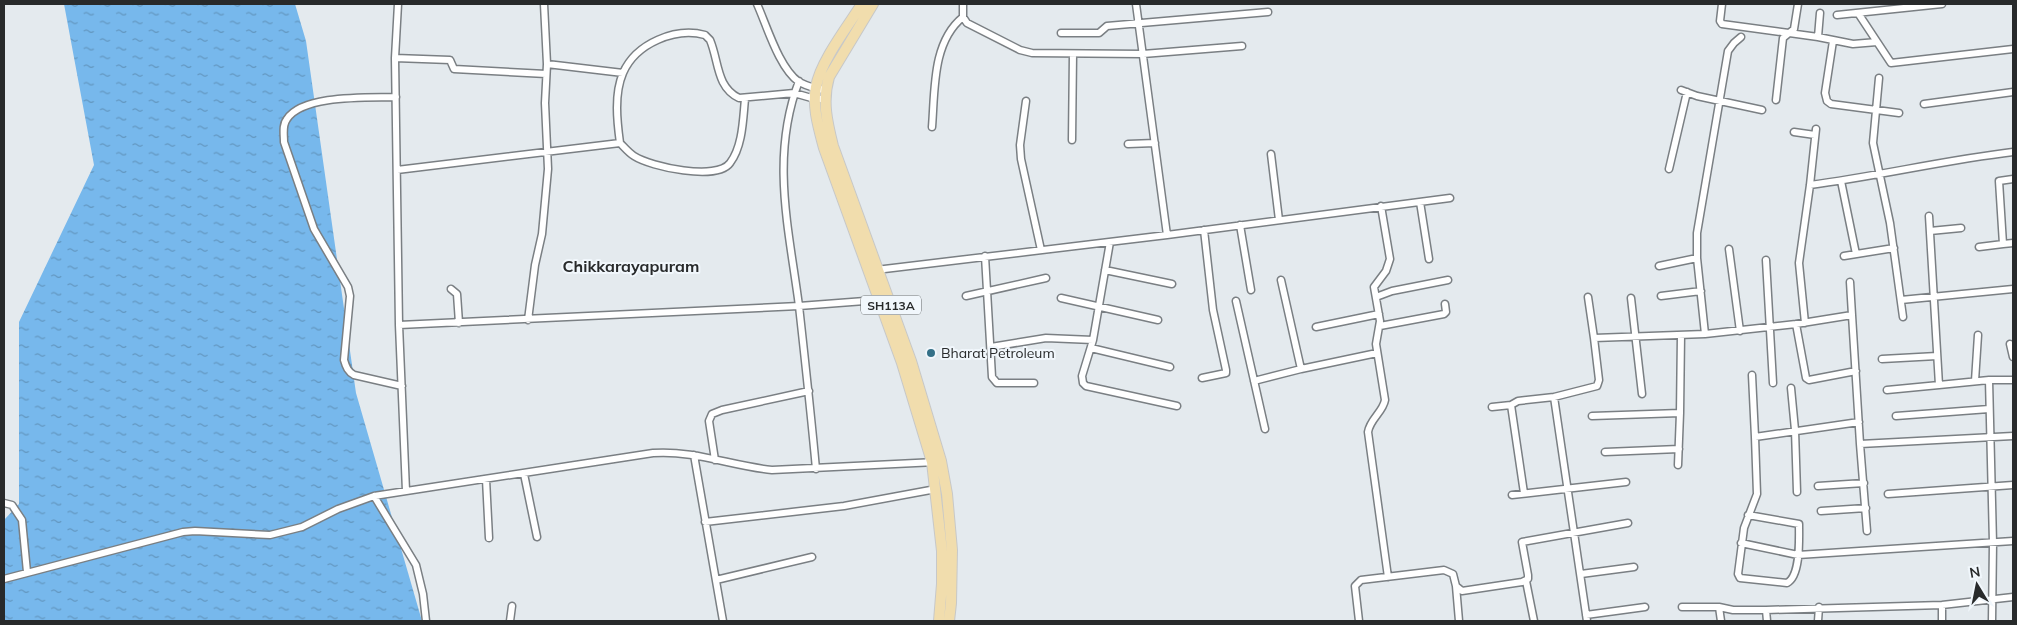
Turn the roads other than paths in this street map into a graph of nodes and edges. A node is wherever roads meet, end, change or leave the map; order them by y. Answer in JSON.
{"nodes":[{"id":1,"x":398,"y":4,"type":"edge"},
{"id":2,"x":544,"y":4,"type":"edge"},
{"id":3,"x":757,"y":4,"type":"edge"},
{"id":4,"x":862,"y":4,"type":"edge"},
{"id":5,"x":873,"y":4,"type":"edge"},
{"id":6,"x":963,"y":4,"type":"edge"},
{"id":7,"x":1136,"y":4,"type":"edge"},
{"id":8,"x":1722,"y":4,"type":"edge"},
{"id":9,"x":1798,"y":4,"type":"edge"},
{"id":10,"x":1942,"y":4,"type":"edge"},
{"id":11,"x":1268,"y":12,"type":"dead end"},
{"id":12,"x":1858,"y":12,"type":"junction"},
{"id":13,"x":1820,"y":13,"type":"dead end"},
{"id":14,"x":1837,"y":15,"type":"dead end"},
{"id":15,"x":963,"y":17,"type":"junction"},
{"id":16,"x":1139,"y":24,"type":"junction"},
{"id":17,"x":1791,"y":33,"type":"junction"},
{"id":18,"x":1061,"y":34,"type":"dead end"},
{"id":19,"x":1741,"y":37,"type":"dead end"},
{"id":20,"x":1818,"y":37,"type":"junction"},
{"id":21,"x":1833,"y":41,"type":"junction"},
{"id":22,"x":1878,"y":42,"type":"junction"},
{"id":23,"x":1242,"y":46,"type":"dead end"},
{"id":24,"x":2013,"y":49,"type":"edge"},
{"id":25,"x":1074,"y":54,"type":"junction"},
{"id":26,"x":1143,"y":54,"type":"junction"},
{"id":27,"x":395,"y":58,"type":"junction"},
{"id":28,"x":547,"y":64,"type":"junction"},
{"id":29,"x":622,"y":73,"type":"junction"},
{"id":30,"x":546,"y":74,"type":"junction"},
{"id":31,"x":1878,"y":78,"type":"dead end"},
{"id":32,"x":799,"y":81,"type":"junction"},
{"id":33,"x":2013,"y":92,"type":"edge"},
{"id":34,"x":794,"y":93,"type":"junction"},
{"id":35,"x":820,"y":94,"type":"junction"},
{"id":36,"x":396,"y":97,"type":"junction"},
{"id":37,"x":745,"y":99,"type":"junction"},
{"id":38,"x":1776,"y":100,"type":"dead end"},
{"id":39,"x":1026,"y":101,"type":"dead end"},
{"id":40,"x":1721,"y":101,"type":"junction"},
{"id":41,"x":1924,"y":104,"type":"dead end"},
{"id":42,"x":1762,"y":110,"type":"dead end"},
{"id":43,"x":1874,"y":110,"type":"junction"},
{"id":44,"x":1899,"y":113,"type":"dead end"},
{"id":45,"x":932,"y":127,"type":"dead end"},
{"id":46,"x":1794,"y":132,"type":"dead end"},
{"id":47,"x":1072,"y":140,"type":"dead end"},
{"id":48,"x":620,"y":143,"type":"junction"},
{"id":49,"x":1155,"y":143,"type":"junction"},
{"id":50,"x":1128,"y":144,"type":"dead end"},
{"id":51,"x":2013,"y":152,"type":"edge"},
{"id":52,"x":547,"y":153,"type":"junction"},
{"id":53,"x":1271,"y":154,"type":"dead end"},
{"id":54,"x":1669,"y":169,"type":"dead end"},
{"id":55,"x":397,"y":170,"type":"junction"},
{"id":56,"x":1880,"y":174,"type":"junction"},
{"id":57,"x":2013,"y":180,"type":"edge"},
{"id":58,"x":1841,"y":181,"type":"junction"},
{"id":59,"x":1810,"y":185,"type":"junction"},
{"id":60,"x":1450,"y":198,"type":"dead end"},
{"id":61,"x":1420,"y":202,"type":"junction"},
{"id":62,"x":1382,"y":206,"type":"junction"},
{"id":63,"x":1928,"y":216,"type":"dead end"},
{"id":64,"x":1279,"y":220,"type":"junction"},
{"id":65,"x":1240,"y":225,"type":"junction"},
{"id":66,"x":1961,"y":228,"type":"dead end"},
{"id":67,"x":1204,"y":230,"type":"junction"},
{"id":68,"x":1930,"y":231,"type":"junction"},
{"id":69,"x":1167,"y":236,"type":"junction"},
{"id":70,"x":1110,"y":242,"type":"junction"},
{"id":71,"x":2013,"y":243,"type":"edge"},
{"id":72,"x":2003,"y":244,"type":"junction"},
{"id":73,"x":1979,"y":247,"type":"dead end"},
{"id":74,"x":1894,"y":248,"type":"junction"},
{"id":75,"x":1729,"y":249,"type":"dead end"},
{"id":76,"x":1042,"y":250,"type":"junction"},
{"id":77,"x":1856,"y":254,"type":"junction"},
{"id":78,"x":985,"y":256,"type":"junction"},
{"id":79,"x":1844,"y":256,"type":"dead end"},
{"id":80,"x":1697,"y":258,"type":"junction"},
{"id":81,"x":1428,"y":259,"type":"dead end"},
{"id":82,"x":1766,"y":260,"type":"dead end"},
{"id":83,"x":1659,"y":266,"type":"dead end"},
{"id":84,"x":879,"y":269,"type":"junction"},
{"id":85,"x":1105,"y":270,"type":"junction"},
{"id":86,"x":868,"y":272,"type":"junction"},
{"id":87,"x":1046,"y":278,"type":"dead end"},
{"id":88,"x":1281,"y":280,"type":"dead end"},
{"id":89,"x":1448,"y":280,"type":"dead end"},
{"id":90,"x":1850,"y":282,"type":"dead end"},
{"id":91,"x":1172,"y":284,"type":"dead end"},
{"id":92,"x":451,"y":289,"type":"dead end"},
{"id":93,"x":2013,"y":289,"type":"edge"},
{"id":94,"x":988,"y":290,"type":"junction"},
{"id":95,"x":1251,"y":290,"type":"dead end"},
{"id":96,"x":1701,"y":291,"type":"junction"},
{"id":97,"x":966,"y":296,"type":"dead end"},
{"id":98,"x":1661,"y":296,"type":"dead end"},
{"id":99,"x":1934,"y":296,"type":"junction"},
{"id":100,"x":1376,"y":297,"type":"junction"},
{"id":101,"x":1588,"y":297,"type":"dead end"},
{"id":102,"x":1062,"y":298,"type":"dead end"},
{"id":103,"x":1631,"y":298,"type":"dead end"},
{"id":104,"x":878,"y":300,"type":"junction"},
{"id":105,"x":1901,"y":300,"type":"junction"},
{"id":106,"x":1236,"y":301,"type":"dead end"},
{"id":107,"x":1445,"y":304,"type":"dead end"},
{"id":108,"x":798,"y":306,"type":"junction"},
{"id":109,"x":1098,"y":306,"type":"junction"},
{"id":110,"x":1379,"y":314,"type":"junction"},
{"id":111,"x":1852,"y":315,"type":"junction"},
{"id":112,"x":1903,"y":317,"type":"dead end"},
{"id":113,"x":528,"y":320,"type":"junction"},
{"id":114,"x":1158,"y":320,"type":"dead end"},
{"id":115,"x":459,"y":323,"type":"junction"},
{"id":116,"x":1805,"y":323,"type":"junction"},
{"id":117,"x":1796,"y":324,"type":"junction"},
{"id":118,"x":399,"y":325,"type":"junction"},
{"id":119,"x":1380,"y":326,"type":"junction"},
{"id":120,"x":1316,"y":327,"type":"dead end"},
{"id":121,"x":1770,"y":327,"type":"junction"},
{"id":122,"x":1740,"y":331,"type":"junction"},
{"id":123,"x":1705,"y":334,"type":"junction"},
{"id":124,"x":1681,"y":335,"type":"junction"},
{"id":125,"x":1978,"y":335,"type":"dead end"},
{"id":126,"x":1636,"y":336,"type":"junction"},
{"id":127,"x":1594,"y":338,"type":"junction"},
{"id":128,"x":1093,"y":340,"type":"junction"},
{"id":129,"x":2010,"y":344,"type":"dead end"},
{"id":130,"x":991,"y":347,"type":"junction"},
{"id":131,"x":1091,"y":348,"type":"junction"},
{"id":132,"x":1377,"y":353,"type":"junction"},
{"id":133,"x":1937,"y":356,"type":"junction"},
{"id":134,"x":2013,"y":357,"type":"edge"},
{"id":135,"x":1882,"y":358,"type":"dead end"},
{"id":136,"x":1170,"y":367,"type":"dead end"},
{"id":137,"x":1301,"y":369,"type":"junction"},
{"id":138,"x":1856,"y":371,"type":"junction"},
{"id":139,"x":1752,"y":376,"type":"dead end"},
{"id":140,"x":1202,"y":378,"type":"dead end"},
{"id":141,"x":1990,"y":380,"type":"junction"},
{"id":142,"x":2013,"y":380,"type":"edge"},
{"id":143,"x":1254,"y":381,"type":"junction"},
{"id":144,"x":1976,"y":381,"type":"junction"},
{"id":145,"x":1034,"y":383,"type":"dead end"},
{"id":146,"x":1773,"y":383,"type":"dead end"},
{"id":147,"x":1939,"y":385,"type":"junction"},
{"id":148,"x":402,"y":386,"type":"junction"},
{"id":149,"x":1791,"y":388,"type":"dead end"},
{"id":150,"x":1887,"y":390,"type":"dead end"},
{"id":151,"x":809,"y":391,"type":"junction"},
{"id":152,"x":1642,"y":394,"type":"dead end"},
{"id":153,"x":1554,"y":397,"type":"junction"},
{"id":154,"x":1511,"y":405,"type":"junction"},
{"id":155,"x":1177,"y":406,"type":"dead end"},
{"id":156,"x":1492,"y":407,"type":"dead end"},
{"id":157,"x":1990,"y":409,"type":"junction"},
{"id":158,"x":1680,"y":413,"type":"junction"},
{"id":159,"x":1592,"y":416,"type":"dead end"},
{"id":160,"x":1896,"y":416,"type":"dead end"},
{"id":161,"x":1859,"y":422,"type":"junction"},
{"id":162,"x":1265,"y":430,"type":"dead end"},
{"id":163,"x":1795,"y":430,"type":"junction"},
{"id":164,"x":1755,"y":436,"type":"junction"},
{"id":165,"x":2013,"y":436,"type":"edge"},
{"id":166,"x":1990,"y":437,"type":"junction"},
{"id":167,"x":1860,"y":444,"type":"junction"},
{"id":168,"x":1679,"y":449,"type":"junction"},
{"id":169,"x":1605,"y":452,"type":"dead end"},
{"id":170,"x":694,"y":455,"type":"junction"},
{"id":171,"x":715,"y":460,"type":"junction"},
{"id":172,"x":937,"y":462,"type":"junction"},
{"id":173,"x":1678,"y":465,"type":"dead end"},
{"id":174,"x":816,"y":469,"type":"junction"},
{"id":175,"x":524,"y":474,"type":"junction"},
{"id":176,"x":486,"y":479,"type":"junction"},
{"id":177,"x":1626,"y":482,"type":"dead end"},
{"id":178,"x":1864,"y":483,"type":"junction"},
{"id":179,"x":2013,"y":485,"type":"edge"},
{"id":180,"x":1818,"y":486,"type":"dead end"},
{"id":181,"x":1991,"y":486,"type":"junction"},
{"id":182,"x":1568,"y":488,"type":"junction"},
{"id":183,"x":936,"y":489,"type":"junction"},
{"id":184,"x":406,"y":490,"type":"junction"},
{"id":185,"x":1797,"y":492,"type":"dead end"},
{"id":186,"x":1524,"y":494,"type":"junction"},
{"id":187,"x":1888,"y":494,"type":"dead end"},
{"id":188,"x":1512,"y":495,"type":"dead end"},
{"id":189,"x":374,"y":496,"type":"junction"},
{"id":190,"x":4,"y":503,"type":"edge"},
{"id":191,"x":1866,"y":508,"type":"junction"},
{"id":192,"x":1821,"y":511,"type":"dead end"},
{"id":193,"x":1748,"y":515,"type":"junction"},
{"id":194,"x":705,"y":522,"type":"junction"},
{"id":195,"x":1628,"y":524,"type":"dead end"},
{"id":196,"x":1867,"y":531,"type":"dead end"},
{"id":197,"x":1575,"y":532,"type":"junction"},
{"id":198,"x":537,"y":537,"type":"dead end"},
{"id":199,"x":489,"y":538,"type":"dead end"},
{"id":200,"x":2013,"y":541,"type":"edge"},
{"id":201,"x":1993,"y":542,"type":"junction"},
{"id":202,"x":1742,"y":543,"type":"junction"},
{"id":203,"x":1798,"y":555,"type":"junction"},
{"id":204,"x":812,"y":557,"type":"dead end"},
{"id":205,"x":1634,"y":567,"type":"dead end"},
{"id":206,"x":27,"y":572,"type":"junction"},
{"id":207,"x":1581,"y":574,"type":"junction"},
{"id":208,"x":1388,"y":577,"type":"junction"},
{"id":209,"x":4,"y":579,"type":"edge"},
{"id":210,"x":716,"y":580,"type":"junction"},
{"id":211,"x":1526,"y":581,"type":"junction"},
{"id":212,"x":1456,"y":586,"type":"junction"},
{"id":213,"x":2013,"y":597,"type":"edge"},
{"id":214,"x":1991,"y":600,"type":"junction"},
{"id":215,"x":1942,"y":604,"type":"junction"},
{"id":216,"x":512,"y":606,"type":"dead end"},
{"id":217,"x":1645,"y":607,"type":"dead end"},
{"id":218,"x":1682,"y":607,"type":"dead end"},
{"id":219,"x":1719,"y":607,"type":"junction"},
{"id":220,"x":1819,"y":607,"type":"junction"},
{"id":221,"x":1766,"y":610,"type":"junction"},
{"id":222,"x":1587,"y":618,"type":"edge"},
{"id":223,"x":426,"y":621,"type":"edge"},
{"id":224,"x":510,"y":621,"type":"edge"},
{"id":225,"x":723,"y":621,"type":"edge"},
{"id":226,"x":939,"y":621,"type":"edge"},
{"id":227,"x":949,"y":621,"type":"edge"},
{"id":228,"x":1359,"y":621,"type":"edge"},
{"id":229,"x":1459,"y":621,"type":"edge"},
{"id":230,"x":1534,"y":621,"type":"edge"},
{"id":231,"x":1721,"y":621,"type":"edge"},
{"id":232,"x":1767,"y":621,"type":"edge"},
{"id":233,"x":1818,"y":621,"type":"edge"},
{"id":234,"x":1942,"y":621,"type":"edge"},
{"id":235,"x":1992,"y":621,"type":"edge"}],
"edges":[{"from":1,"to":27,"type":"street"},
{"from":2,"to":28,"type":"street"},
{"from":3,"to":32,"type":"street"},
{"from":4,"to":35,"type":"main road","number":"SH113A"},
{"from":5,"to":35,"type":"main road","number":"SH113A"},
{"from":6,"to":15,"type":"street"},
{"from":7,"to":16,"type":"street"},
{"from":8,"to":17,"type":"street"},
{"from":9,"to":17,"type":"street"},
{"from":10,"to":12,"type":"street"},
{"from":11,"to":16,"type":"street"},
{"from":12,"to":14,"type":"street"},
{"from":12,"to":22,"type":"street"},
{"from":13,"to":20,"type":"street"},
{"from":15,"to":25,"type":"street"},
{"from":15,"to":45,"type":"street"},
{"from":16,"to":18,"type":"street"},
{"from":16,"to":26,"type":"street"},
{"from":17,"to":20,"type":"street"},
{"from":17,"to":38,"type":"street"},
{"from":19,"to":40,"type":"street"},
{"from":20,"to":21,"type":"street"},
{"from":21,"to":22,"type":"street"},
{"from":21,"to":43,"type":"street"},
{"from":22,"to":24,"type":"street"},
{"from":23,"to":26,"type":"street"},
{"from":25,"to":26,"type":"street"},
{"from":25,"to":47,"type":"street"},
{"from":26,"to":49,"type":"street"},
{"from":27,"to":30,"type":"street"},
{"from":27,"to":36,"type":"street"},
{"from":28,"to":29,"type":"street"},
{"from":28,"to":30,"type":"street"},
{"from":29,"to":37,"type":"street"},
{"from":29,"to":48,"type":"street"},
{"from":30,"to":52,"type":"street"},
{"from":31,"to":43,"type":"street"},
{"from":32,"to":34,"type":"street"},
{"from":32,"to":35,"type":"street"},
{"from":33,"to":41,"type":"street"},
{"from":34,"to":35,"type":"street"},
{"from":34,"to":37,"type":"street"},
{"from":34,"to":108,"type":"street"},
{"from":35,"to":84,"type":"main road","number":"SH113A"},
{"from":35,"to":86,"type":"main road","number":"SH113A"},
{"from":36,"to":55,"type":"street"},
{"from":36,"to":148,"type":"street"},
{"from":37,"to":48,"type":"street"},
{"from":39,"to":76,"type":"street"},
{"from":40,"to":42,"type":"street"},
{"from":40,"to":54,"type":"street"},
{"from":40,"to":80,"type":"street"},
{"from":43,"to":44,"type":"street"},
{"from":43,"to":56,"type":"street"},
{"from":46,"to":59,"type":"street"},
{"from":48,"to":52,"type":"street"},
{"from":49,"to":50,"type":"street"},
{"from":49,"to":69,"type":"street"},
{"from":51,"to":56,"type":"street"},
{"from":52,"to":55,"type":"street"},
{"from":52,"to":113,"type":"street"},
{"from":53,"to":64,"type":"street"},
{"from":55,"to":118,"type":"street"},
{"from":56,"to":58,"type":"street"},
{"from":56,"to":74,"type":"street"},
{"from":57,"to":72,"type":"street"},
{"from":58,"to":59,"type":"street"},
{"from":58,"to":77,"type":"street"},
{"from":59,"to":116,"type":"street"},
{"from":60,"to":61,"type":"street"},
{"from":61,"to":62,"type":"street"},
{"from":61,"to":81,"type":"street"},
{"from":62,"to":64,"type":"street"},
{"from":62,"to":100,"type":"street"},
{"from":63,"to":68,"type":"street"},
{"from":64,"to":65,"type":"street"},
{"from":65,"to":67,"type":"street"},
{"from":65,"to":95,"type":"street"},
{"from":66,"to":68,"type":"street"},
{"from":67,"to":69,"type":"street"},
{"from":67,"to":140,"type":"street"},
{"from":68,"to":99,"type":"street"},
{"from":69,"to":70,"type":"street"},
{"from":70,"to":76,"type":"street"},
{"from":70,"to":85,"type":"street"},
{"from":71,"to":72,"type":"street"},
{"from":72,"to":73,"type":"street"},
{"from":74,"to":77,"type":"street"},
{"from":74,"to":105,"type":"street"},
{"from":75,"to":122,"type":"street"},
{"from":76,"to":78,"type":"street"},
{"from":77,"to":79,"type":"street"},
{"from":78,"to":84,"type":"street"},
{"from":78,"to":94,"type":"street"},
{"from":80,"to":83,"type":"street"},
{"from":80,"to":96,"type":"street"},
{"from":82,"to":121,"type":"street"},
{"from":84,"to":86,"type":"street"},
{"from":84,"to":172,"type":"main road","number":"SH113A"},
{"from":85,"to":91,"type":"street"},
{"from":85,"to":109,"type":"street"},
{"from":86,"to":104,"type":"main road","number":"SH113A"},
{"from":87,"to":94,"type":"street"},
{"from":88,"to":137,"type":"street"},
{"from":89,"to":100,"type":"street"},
{"from":90,"to":111,"type":"street"},
{"from":92,"to":115,"type":"street"},
{"from":93,"to":99,"type":"street"},
{"from":94,"to":97,"type":"street"},
{"from":94,"to":130,"type":"street"},
{"from":96,"to":98,"type":"street"},
{"from":96,"to":123,"type":"street"},
{"from":99,"to":105,"type":"street"},
{"from":99,"to":133,"type":"street"},
{"from":100,"to":110,"type":"street"},
{"from":101,"to":127,"type":"street"},
{"from":102,"to":109,"type":"street"},
{"from":103,"to":126,"type":"street"},
{"from":104,"to":108,"type":"street"},
{"from":104,"to":172,"type":"main road","number":"SH113A"},
{"from":105,"to":112,"type":"street"},
{"from":106,"to":143,"type":"street"},
{"from":107,"to":119,"type":"street"},
{"from":108,"to":113,"type":"street"},
{"from":108,"to":151,"type":"street"},
{"from":109,"to":114,"type":"street"},
{"from":109,"to":128,"type":"street"},
{"from":110,"to":119,"type":"street"},
{"from":110,"to":120,"type":"street"},
{"from":111,"to":116,"type":"street"},
{"from":111,"to":138,"type":"street"},
{"from":113,"to":115,"type":"street"},
{"from":115,"to":118,"type":"street"},
{"from":116,"to":117,"type":"street"},
{"from":117,"to":121,"type":"street"},
{"from":117,"to":138,"type":"street"},
{"from":118,"to":148,"type":"street"},
{"from":119,"to":132,"type":"street"},
{"from":121,"to":122,"type":"street"},
{"from":121,"to":146,"type":"street"},
{"from":122,"to":123,"type":"street"},
{"from":123,"to":124,"type":"street"},
{"from":124,"to":126,"type":"street"},
{"from":124,"to":158,"type":"street"},
{"from":125,"to":144,"type":"street"},
{"from":126,"to":127,"type":"street"},
{"from":126,"to":152,"type":"street"},
{"from":127,"to":153,"type":"street"},
{"from":128,"to":130,"type":"street"},
{"from":128,"to":131,"type":"street"},
{"from":129,"to":134,"type":"street"},
{"from":130,"to":145,"type":"street"},
{"from":131,"to":136,"type":"street"},
{"from":131,"to":155,"type":"street"},
{"from":132,"to":137,"type":"street"},
{"from":132,"to":208,"type":"street"},
{"from":133,"to":135,"type":"street"},
{"from":133,"to":147,"type":"street"},
{"from":137,"to":143,"type":"street"},
{"from":138,"to":161,"type":"street"},
{"from":139,"to":164,"type":"street"},
{"from":141,"to":142,"type":"street"},
{"from":141,"to":144,"type":"street"},
{"from":141,"to":157,"type":"street"},
{"from":143,"to":162,"type":"street"},
{"from":144,"to":147,"type":"street"},
{"from":147,"to":150,"type":"street"},
{"from":148,"to":184,"type":"street"},
{"from":149,"to":163,"type":"street"},
{"from":151,"to":171,"type":"street"},
{"from":151,"to":174,"type":"street"},
{"from":153,"to":154,"type":"street"},
{"from":153,"to":182,"type":"street"},
{"from":154,"to":156,"type":"street"},
{"from":154,"to":186,"type":"street"},
{"from":157,"to":160,"type":"street"},
{"from":157,"to":166,"type":"street"},
{"from":158,"to":159,"type":"street"},
{"from":158,"to":168,"type":"street"},
{"from":161,"to":163,"type":"street"},
{"from":161,"to":167,"type":"street"},
{"from":163,"to":164,"type":"street"},
{"from":163,"to":185,"type":"street"},
{"from":164,"to":193,"type":"street"},
{"from":165,"to":166,"type":"street"},
{"from":166,"to":167,"type":"street"},
{"from":166,"to":181,"type":"street"},
{"from":167,"to":178,"type":"street"},
{"from":168,"to":169,"type":"street"},
{"from":168,"to":173,"type":"street"},
{"from":170,"to":171,"type":"street"},
{"from":170,"to":175,"type":"street"},
{"from":170,"to":194,"type":"street"},
{"from":171,"to":174,"type":"street"},
{"from":172,"to":174,"type":"street"},
{"from":172,"to":183,"type":"main road","number":"SH113A"},
{"from":172,"to":227,"type":"main road","number":"SH113A"},
{"from":175,"to":176,"type":"street"},
{"from":175,"to":198,"type":"street"},
{"from":176,"to":184,"type":"street"},
{"from":176,"to":199,"type":"street"},
{"from":177,"to":182,"type":"street"},
{"from":178,"to":180,"type":"street"},
{"from":178,"to":191,"type":"street"},
{"from":179,"to":181,"type":"street"},
{"from":181,"to":187,"type":"street"},
{"from":181,"to":201,"type":"street"},
{"from":182,"to":186,"type":"street"},
{"from":182,"to":197,"type":"street"},
{"from":183,"to":194,"type":"street"},
{"from":183,"to":226,"type":"main road","number":"SH113A"},
{"from":184,"to":189,"type":"street"},
{"from":186,"to":188,"type":"street"},
{"from":189,"to":206,"type":"street"},
{"from":189,"to":223,"type":"street"},
{"from":190,"to":206,"type":"street"},
{"from":191,"to":192,"type":"street"},
{"from":191,"to":196,"type":"street"},
{"from":193,"to":202,"type":"street"},
{"from":193,"to":203,"type":"street"},
{"from":194,"to":210,"type":"street"},
{"from":195,"to":197,"type":"street"},
{"from":197,"to":207,"type":"street"},
{"from":197,"to":211,"type":"street"},
{"from":200,"to":201,"type":"street"},
{"from":201,"to":203,"type":"street"},
{"from":201,"to":214,"type":"street"},
{"from":202,"to":203,"type":"street"},
{"from":202,"to":203,"type":"street"},
{"from":204,"to":210,"type":"street"},
{"from":205,"to":207,"type":"street"},
{"from":206,"to":209,"type":"street"},
{"from":207,"to":222,"type":"street"},
{"from":208,"to":212,"type":"street"},
{"from":208,"to":228,"type":"street"},
{"from":210,"to":225,"type":"street"},
{"from":211,"to":212,"type":"street"},
{"from":211,"to":230,"type":"street"},
{"from":212,"to":229,"type":"street"},
{"from":213,"to":214,"type":"street"},
{"from":214,"to":215,"type":"street"},
{"from":214,"to":235,"type":"street"},
{"from":215,"to":220,"type":"street"},
{"from":215,"to":234,"type":"street"},
{"from":216,"to":224,"type":"street"},
{"from":217,"to":222,"type":"street"},
{"from":218,"to":219,"type":"street"},
{"from":219,"to":221,"type":"street"},
{"from":219,"to":231,"type":"street"},
{"from":220,"to":221,"type":"street"},
{"from":220,"to":233,"type":"street"},
{"from":221,"to":232,"type":"street"}]}
